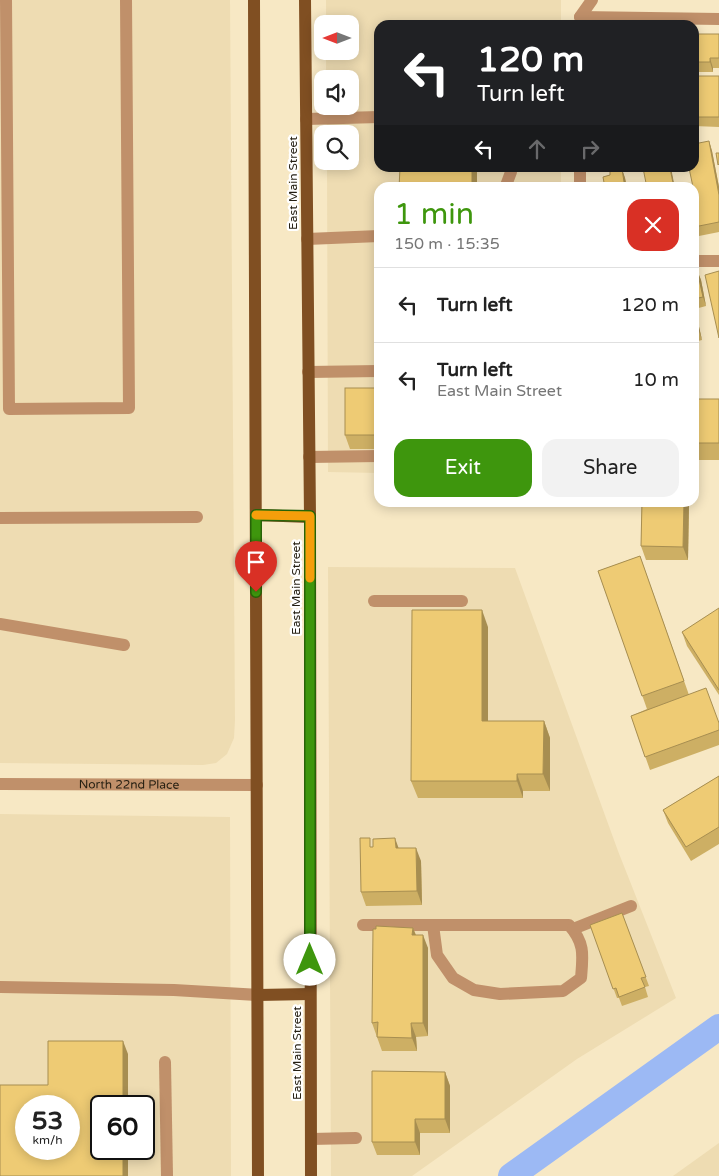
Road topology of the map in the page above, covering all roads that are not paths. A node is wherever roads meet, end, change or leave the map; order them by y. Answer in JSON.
{"nodes":[{"id":1,"x":6,"y":0,"type":"edge"},
{"id":2,"x":126,"y":0,"type":"edge"},
{"id":3,"x":254,"y":0,"type":"edge"},
{"id":4,"x":305,"y":0,"type":"edge"},
{"id":5,"x":592,"y":0,"type":"edge"},
{"id":6,"x":581,"y":20,"type":"edge"},
{"id":7,"x":699,"y":20,"type":"edge"},
{"id":8,"x":719,"y":20,"type":"edge"},
{"id":9,"x":374,"y":117,"type":"edge"},
{"id":10,"x":306,"y":119,"type":"junction"},
{"id":11,"x":374,"y":236,"type":"edge"},
{"id":12,"x":307,"y":239,"type":"junction"},
{"id":13,"x":699,"y":261,"type":"edge"},
{"id":14,"x":719,"y":261,"type":"edge"},
{"id":15,"x":374,"y":371,"type":"edge"},
{"id":16,"x":308,"y":372,"type":"junction"},
{"id":17,"x":374,"y":456,"type":"edge"},
{"id":18,"x":309,"y":457,"type":"junction"},
{"id":19,"x":256,"y":515,"type":"junction"},
{"id":20,"x":197,"y":516,"type":"dead end"},
{"id":21,"x":310,"y":516,"type":"junction"},
{"id":22,"x":0,"y":518,"type":"edge"},
{"id":23,"x":374,"y":601,"type":"dead end"},
{"id":24,"x":462,"y":601,"type":"dead end"},
{"id":25,"x":0,"y":624,"type":"edge"},
{"id":26,"x":124,"y":645,"type":"dead end"},
{"id":27,"x":0,"y":784,"type":"edge"},
{"id":28,"x":257,"y":784,"type":"junction"},
{"id":29,"x":631,"y":906,"type":"dead end"},
{"id":30,"x":362,"y":925,"type":"dead end"},
{"id":31,"x":433,"y":925,"type":"junction"},
{"id":32,"x":573,"y":929,"type":"junction"},
{"id":33,"x":0,"y":987,"type":"edge"},
{"id":34,"x":310,"y":994,"type":"junction"},
{"id":35,"x":258,"y":995,"type":"junction"},
{"id":36,"x":166,"y":1062,"type":"dead end"},
{"id":37,"x":356,"y":1138,"type":"dead end"},
{"id":38,"x":311,"y":1139,"type":"junction"},
{"id":39,"x":168,"y":1176,"type":"edge"},
{"id":40,"x":258,"y":1176,"type":"edge"},
{"id":41,"x":311,"y":1176,"type":"edge"}],
"edges":[{"from":1,"to":2,"type":"street"},
{"from":3,"to":19,"type":"main road"},
{"from":4,"to":10,"type":"main road","name":"East Main Street"},
{"from":5,"to":6,"type":"street"},
{"from":7,"to":8,"type":"street"},
{"from":9,"to":10,"type":"street"},
{"from":10,"to":12,"type":"main road","name":"East Main Street"},
{"from":11,"to":12,"type":"street"},
{"from":12,"to":16,"type":"main road","name":"East Main Street"},
{"from":13,"to":14,"type":"street"},
{"from":15,"to":16,"type":"street"},
{"from":16,"to":18,"type":"main road","name":"East Main Street"},
{"from":17,"to":18,"type":"street"},
{"from":18,"to":21,"type":"main road","name":"East Main Street"},
{"from":19,"to":21,"type":"main road"},
{"from":19,"to":28,"type":"main road"},
{"from":20,"to":22,"type":"street"},
{"from":21,"to":34,"type":"main road","name":"East Main Street"},
{"from":23,"to":24,"type":"street"},
{"from":25,"to":26,"type":"street"},
{"from":27,"to":28,"type":"street","name":"North 22nd Place"},
{"from":28,"to":35,"type":"main road"},
{"from":29,"to":32,"type":"street"},
{"from":30,"to":31,"type":"street"},
{"from":31,"to":32,"type":"street"},
{"from":31,"to":32,"type":"street"},
{"from":33,"to":35,"type":"street"},
{"from":34,"to":35,"type":"main road"},
{"from":34,"to":38,"type":"main road","name":"East Main Street"},
{"from":35,"to":40,"type":"main road"},
{"from":36,"to":39,"type":"street"},
{"from":37,"to":38,"type":"street"},
{"from":38,"to":41,"type":"main road","name":"East Main Street"}]}
